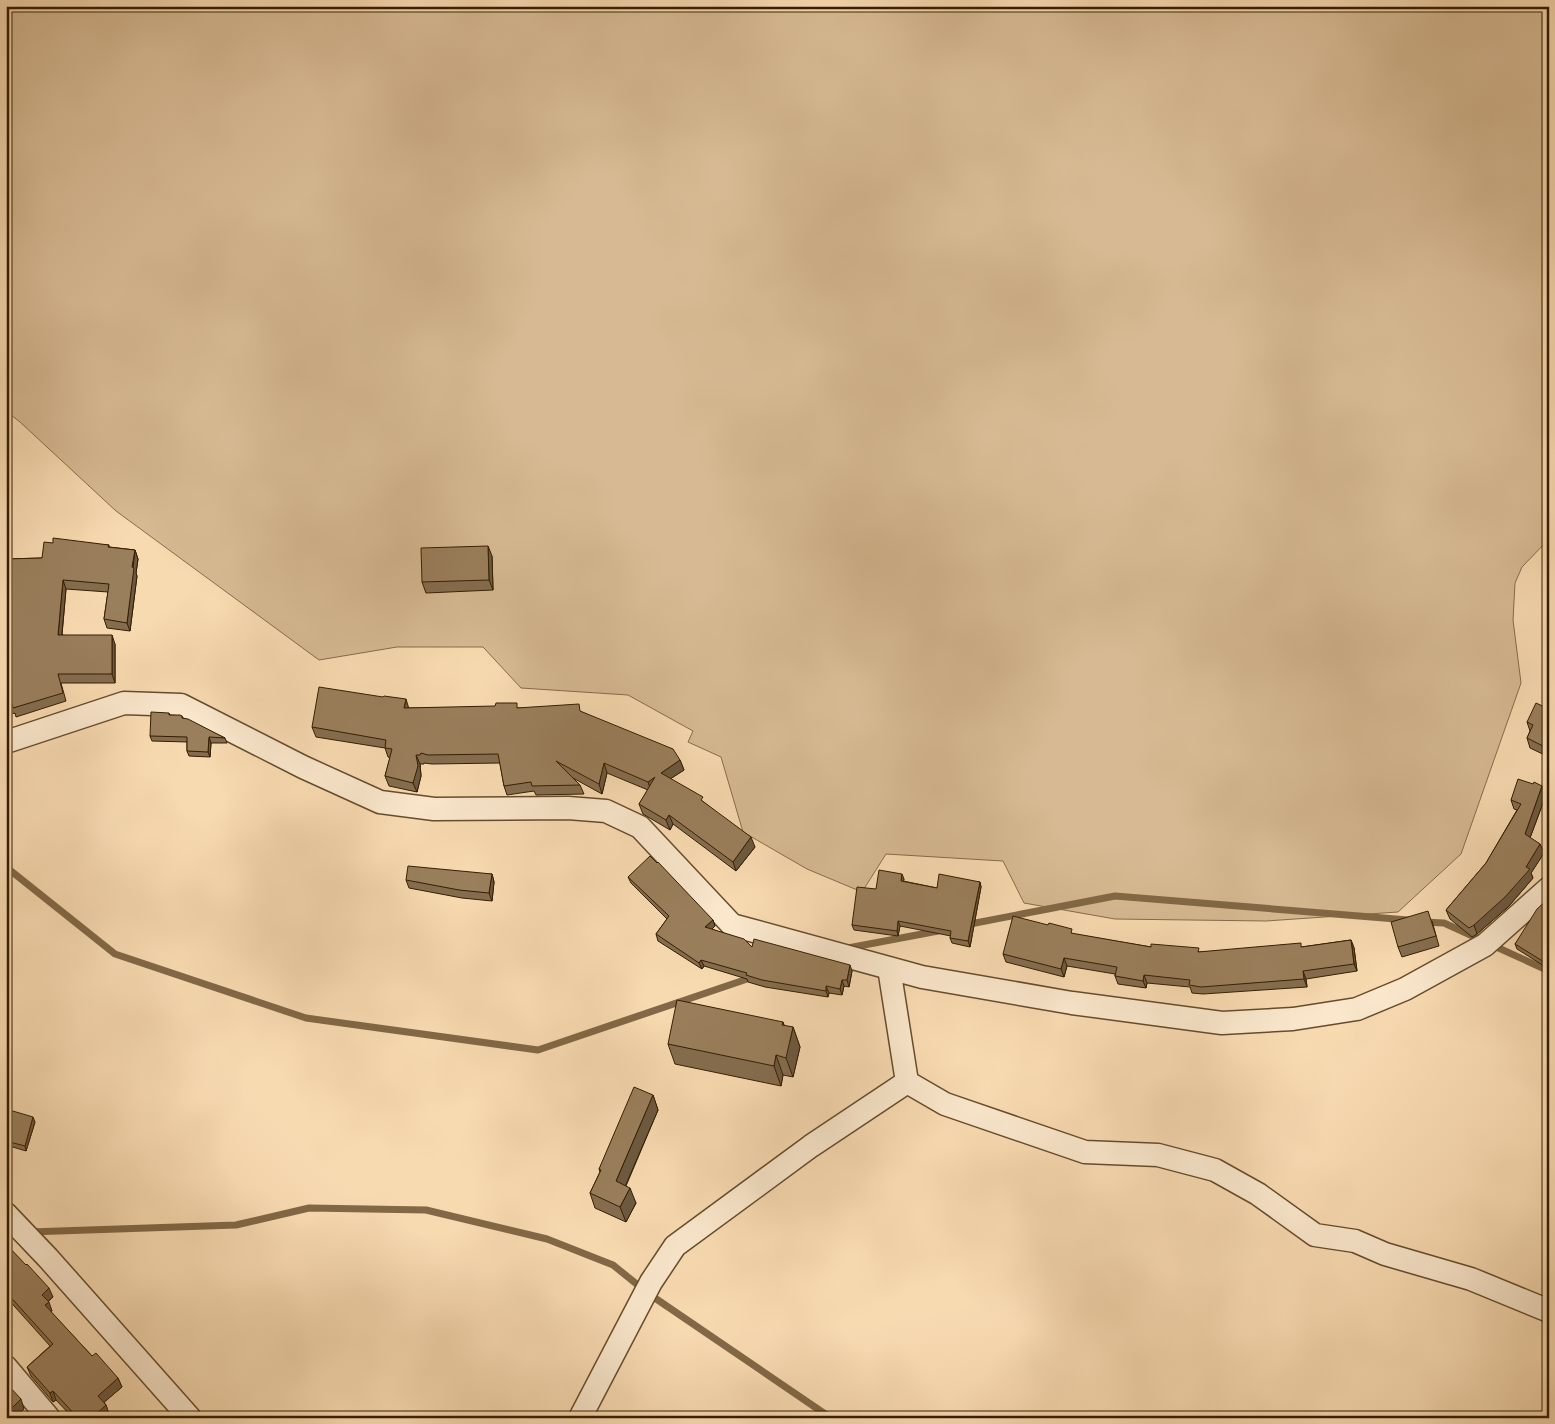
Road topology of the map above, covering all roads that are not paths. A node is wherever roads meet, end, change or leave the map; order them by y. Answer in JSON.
{"nodes":[{"id":1,"x":6,"y":742,"type":"edge"},
{"id":2,"x":1549,"y":888,"type":"edge"},
{"id":3,"x":888,"y":968,"type":"junction"},
{"id":4,"x":907,"y":1082,"type":"junction"},
{"id":5,"x":6,"y":1214,"type":"edge"},
{"id":6,"x":1549,"y":1311,"type":"edge"},
{"id":7,"x":6,"y":1367,"type":"edge"},
{"id":8,"x":49,"y":1418,"type":"edge"},
{"id":9,"x":190,"y":1418,"type":"edge"},
{"id":10,"x":580,"y":1418,"type":"edge"}],
"edges":[{"from":1,"to":3,"type":"street"},
{"from":2,"to":3,"type":"street"},
{"from":3,"to":4,"type":"street"},
{"from":4,"to":6,"type":"street"},
{"from":4,"to":10,"type":"street"},
{"from":5,"to":9,"type":"street"},
{"from":7,"to":8,"type":"street"}]}
